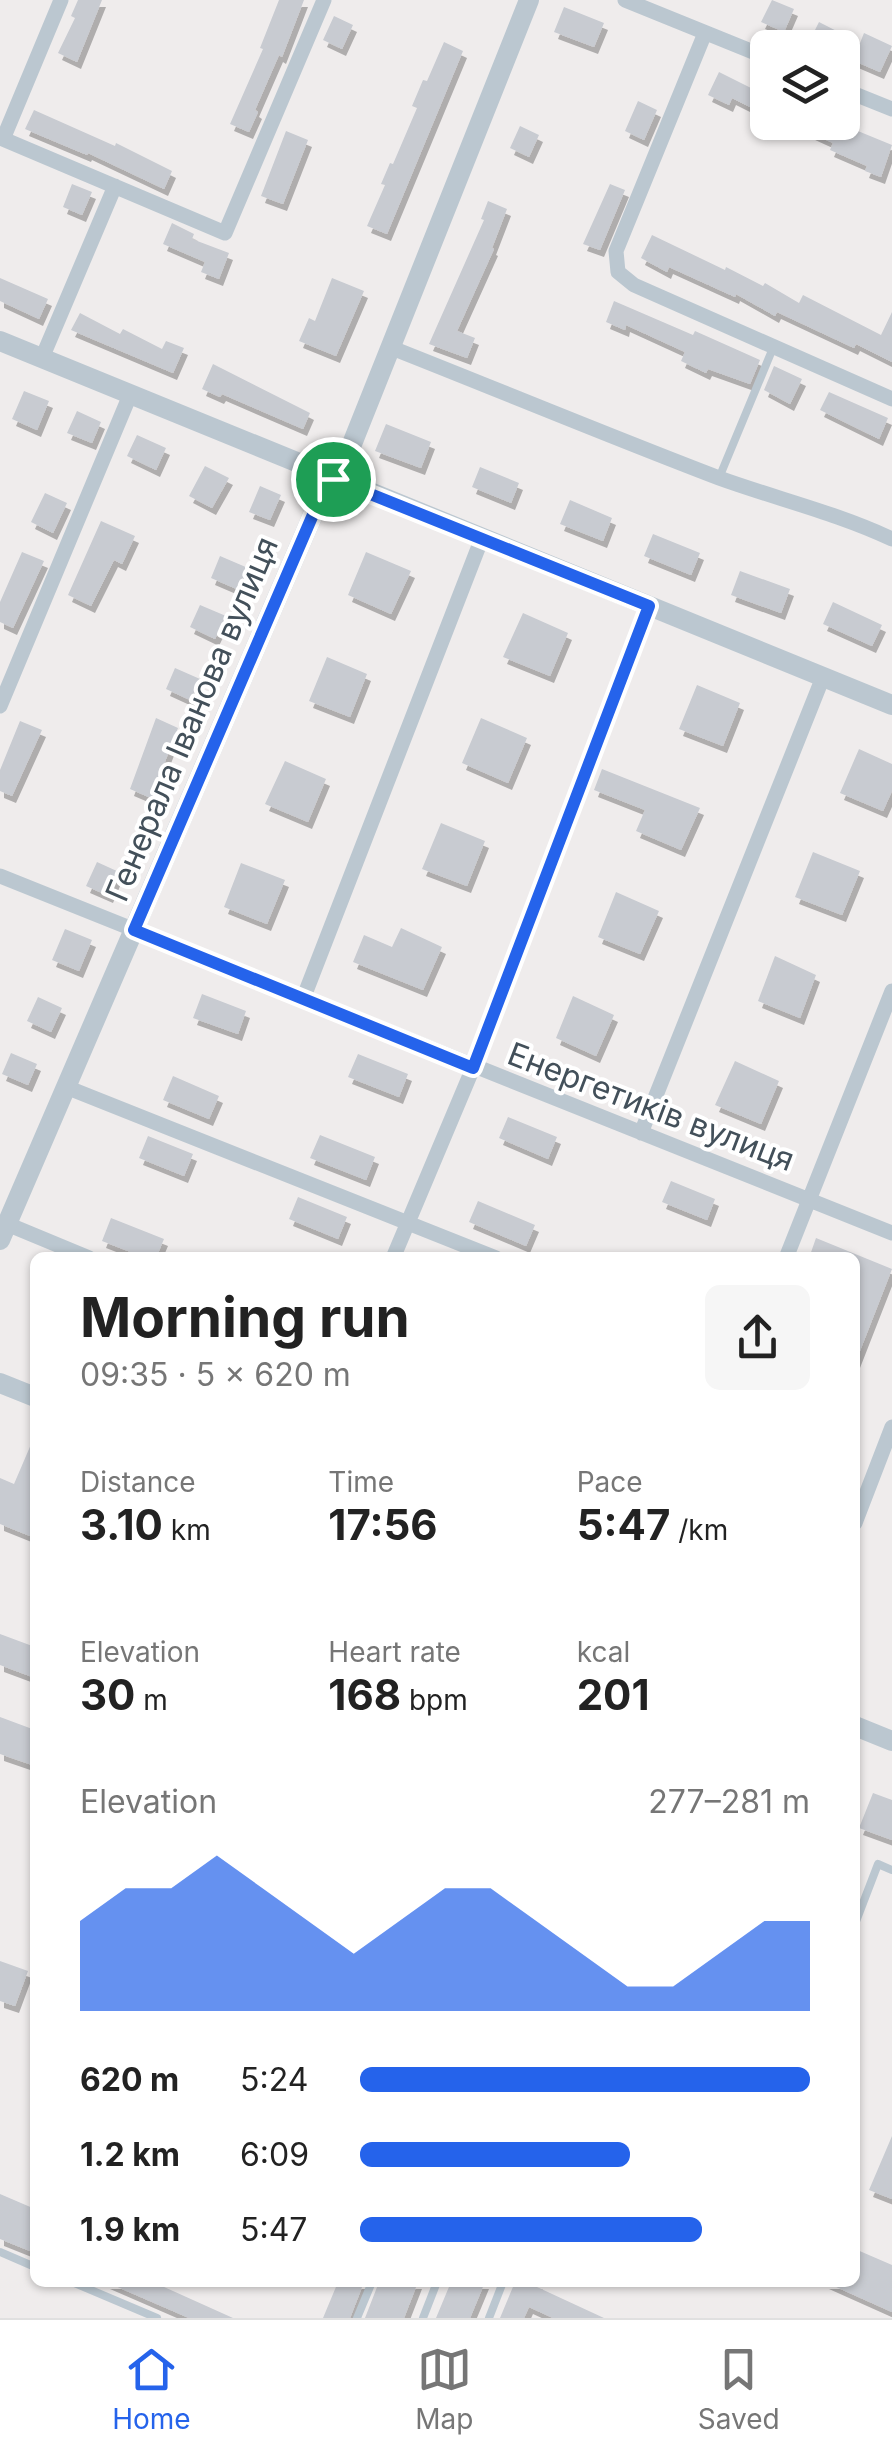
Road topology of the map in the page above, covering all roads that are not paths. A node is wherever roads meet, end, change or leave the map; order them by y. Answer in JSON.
{"nodes":[{"id":1,"x":62,"y":0,"type":"edge"},
{"id":2,"x":324,"y":0,"type":"edge"},
{"id":3,"x":528,"y":0,"type":"edge"},
{"id":4,"x":625,"y":0,"type":"edge"},
{"id":5,"x":706,"y":33,"type":"junction"},
{"id":6,"x":750,"y":51,"type":"edge"},
{"id":7,"x":860,"y":96,"type":"edge"},
{"id":8,"x":892,"y":109,"type":"edge"},
{"id":9,"x":115,"y":186,"type":"junction"},
{"id":10,"x":0,"y":341,"type":"edge"},
{"id":11,"x":773,"y":346,"type":"junction"},
{"id":12,"x":392,"y":348,"type":"junction"},
{"id":13,"x":42,"y":358,"type":"junction"},
{"id":14,"x":130,"y":395,"type":"junction"},
{"id":15,"x":892,"y":399,"type":"edge"},
{"id":16,"x":720,"y":478,"type":"junction"},
{"id":17,"x":333,"y":479,"type":"junction"},
{"id":18,"x":482,"y":538,"type":"junction"},
{"id":19,"x":892,"y":540,"type":"edge"},
{"id":20,"x":649,"y":606,"type":"junction"},
{"id":21,"x":823,"y":677,"type":"junction"},
{"id":22,"x":892,"y":704,"type":"edge"},
{"id":23,"x":0,"y":706,"type":"edge"},
{"id":24,"x":0,"y":876,"type":"edge"},
{"id":25,"x":134,"y":930,"type":"junction"},
{"id":26,"x":892,"y":991,"type":"edge"},
{"id":27,"x":303,"y":999,"type":"junction"},
{"id":28,"x":473,"y":1068,"type":"junction"},
{"id":29,"x":66,"y":1086,"type":"junction"},
{"id":30,"x":641,"y":1133,"type":"junction"},
{"id":31,"x":810,"y":1198,"type":"junction"},
{"id":32,"x":408,"y":1222,"type":"junction"},
{"id":33,"x":3,"y":1232,"type":"edge"},
{"id":34,"x":892,"y":1233,"type":"edge"},
{"id":35,"x":69,"y":1252,"type":"edge"},
{"id":36,"x":396,"y":1252,"type":"edge"},
{"id":37,"x":481,"y":1252,"type":"edge"},
{"id":38,"x":788,"y":1252,"type":"edge"},
{"id":39,"x":0,"y":1384,"type":"edge"},
{"id":40,"x":30,"y":1396,"type":"edge"},
{"id":41,"x":892,"y":1427,"type":"edge"},
{"id":42,"x":860,"y":1510,"type":"edge"},
{"id":43,"x":860,"y":1728,"type":"edge"},
{"id":44,"x":892,"y":1741,"type":"edge"},
{"id":45,"x":892,"y":1870,"type":"edge"},
{"id":46,"x":860,"y":1911,"type":"edge"},
{"id":47,"x":0,"y":2252,"type":"edge"},
{"id":48,"x":30,"y":2265,"type":"edge"},
{"id":49,"x":84,"y":2287,"type":"edge"},
{"id":50,"x":370,"y":2287,"type":"edge"},
{"id":51,"x":435,"y":2287,"type":"edge"},
{"id":52,"x":501,"y":2287,"type":"edge"},
{"id":53,"x":156,"y":2318,"type":"edge"},
{"id":54,"x":357,"y":2318,"type":"edge"},
{"id":55,"x":423,"y":2318,"type":"edge"},
{"id":56,"x":488,"y":2318,"type":"edge"}],
"edges":[{"from":1,"to":9,"type":"street"},
{"from":2,"to":9,"type":"street"},
{"from":3,"to":12,"type":"street","name":"Генерала Іванова вулиця"},
{"from":4,"to":5,"type":"street"},
{"from":5,"to":6,"type":"street"},
{"from":5,"to":11,"type":"street"},
{"from":7,"to":8,"type":"street"},
{"from":9,"to":13,"type":"street"},
{"from":10,"to":13,"type":"street"},
{"from":11,"to":15,"type":"street"},
{"from":11,"to":16,"type":"lane"},
{"from":12,"to":16,"type":"street"},
{"from":12,"to":17,"type":"street","name":"Генерала Іванова вулиця"},
{"from":13,"to":14,"type":"street"},
{"from":14,"to":17,"type":"street"},
{"from":14,"to":23,"type":"street"},
{"from":16,"to":19,"type":"street"},
{"from":17,"to":18,"type":"street"},
{"from":17,"to":25,"type":"street","name":"Генерала Іванова вулиця"},
{"from":18,"to":20,"type":"street"},
{"from":18,"to":27,"type":"street"},
{"from":20,"to":21,"type":"street"},
{"from":20,"to":28,"type":"street"},
{"from":21,"to":22,"type":"street"},
{"from":21,"to":30,"type":"street"},
{"from":24,"to":25,"type":"street","name":"Енергетиків вулиця"},
{"from":25,"to":27,"type":"street","name":"Енергетиків вулиця"},
{"from":25,"to":29,"type":"street","name":"Генерала Іванова вулиця"},
{"from":26,"to":31,"type":"street"},
{"from":27,"to":28,"type":"street","name":"Енергетиків вулиця"},
{"from":28,"to":30,"type":"street","name":"Енергетиків вулиця"},
{"from":28,"to":32,"type":"street"},
{"from":29,"to":32,"type":"street"},
{"from":29,"to":33,"type":"street","name":"Генерала Іванова вулиця"},
{"from":30,"to":31,"type":"street","name":"Енергетиків вулиця"},
{"from":31,"to":34,"type":"street","name":"Енергетиків вулиця"},
{"from":31,"to":38,"type":"street"},
{"from":32,"to":36,"type":"street"},
{"from":32,"to":37,"type":"street"},
{"from":33,"to":35,"type":"street"},
{"from":39,"to":40,"type":"street"},
{"from":41,"to":42,"type":"street"},
{"from":43,"to":44,"type":"street"},
{"from":45,"to":46,"type":"lane"},
{"from":47,"to":48,"type":"lane"},
{"from":49,"to":53,"type":"lane"},
{"from":50,"to":54,"type":"lane"},
{"from":51,"to":55,"type":"lane"},
{"from":52,"to":56,"type":"lane"}]}
